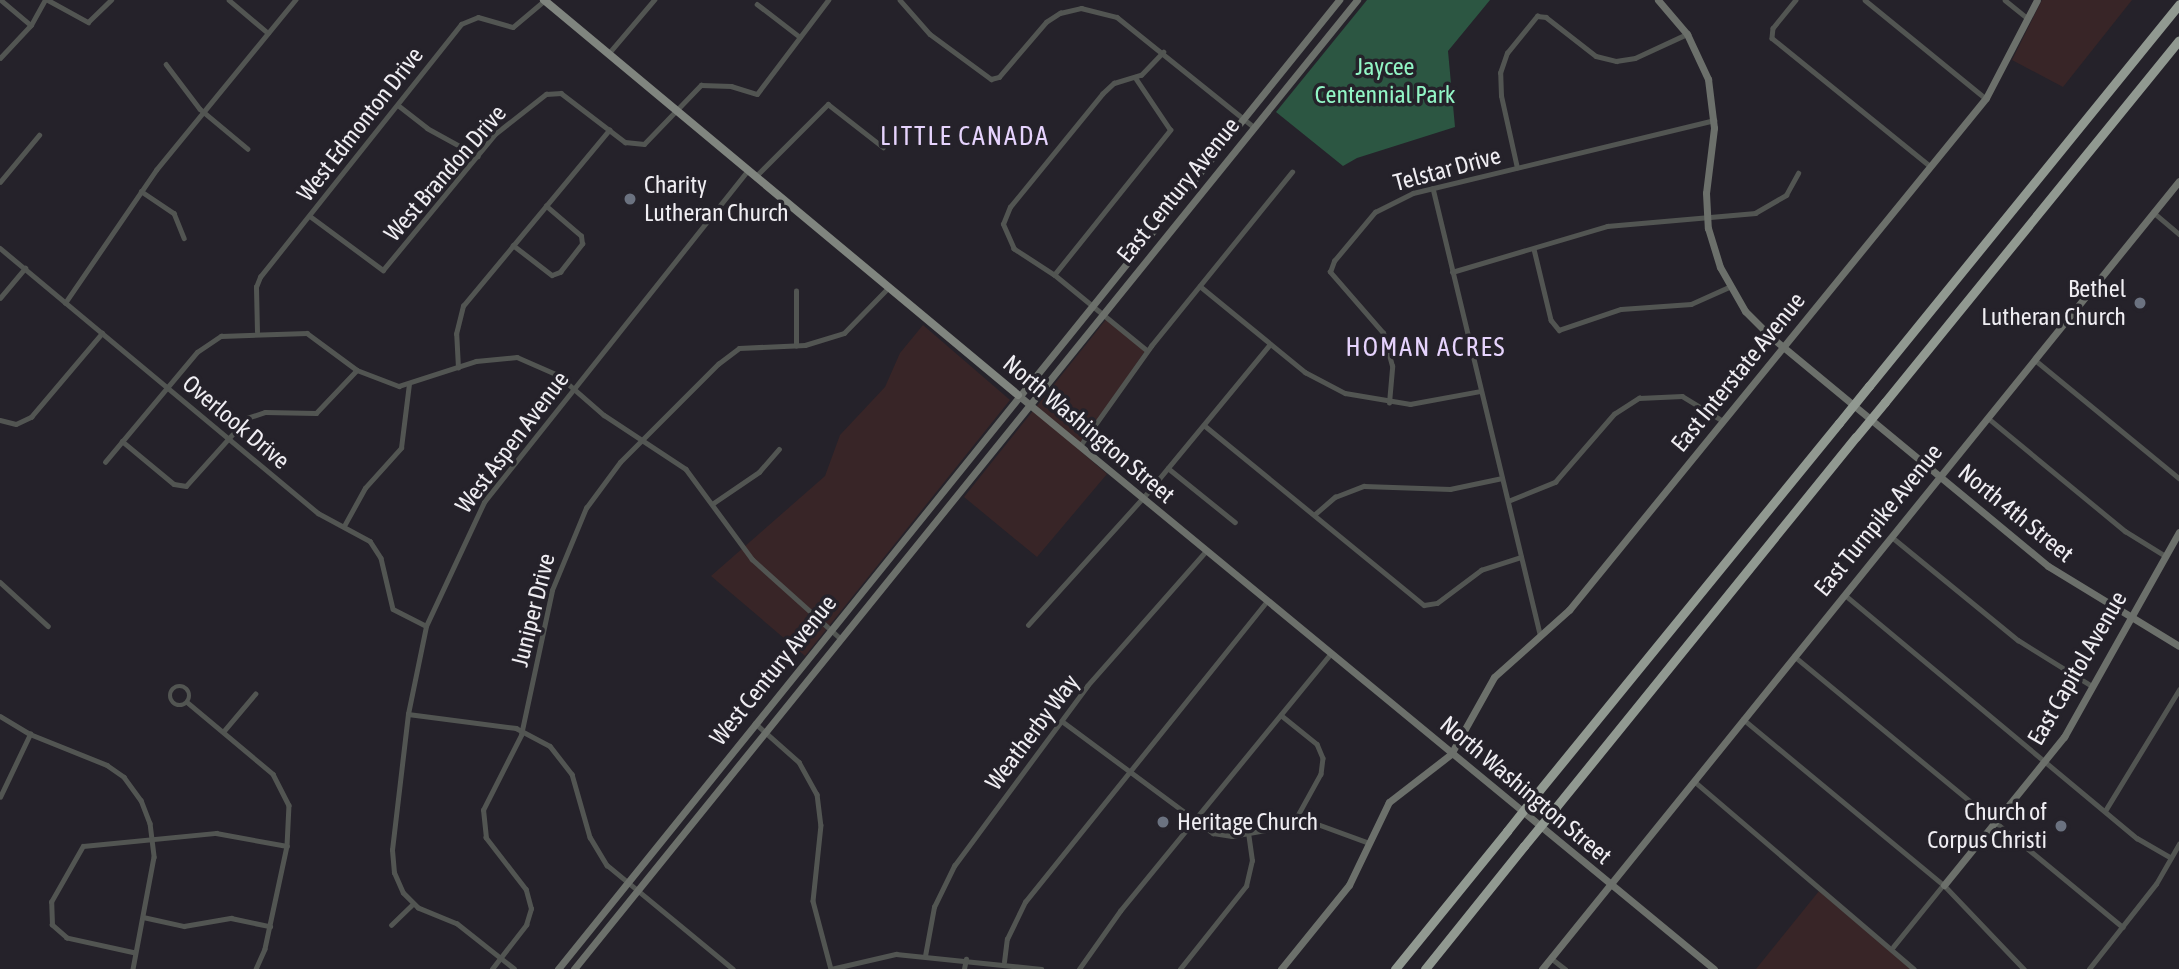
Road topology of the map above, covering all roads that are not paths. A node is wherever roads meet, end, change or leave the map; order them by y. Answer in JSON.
{"nodes":[{"id":1,"x":1,"y":0,"type":"edge"},
{"id":2,"x":47,"y":0,"type":"edge"},
{"id":3,"x":111,"y":0,"type":"edge"},
{"id":4,"x":229,"y":0,"type":"edge"},
{"id":5,"x":295,"y":0,"type":"edge"},
{"id":6,"x":544,"y":0,"type":"edge"},
{"id":7,"x":654,"y":0,"type":"edge"},
{"id":8,"x":828,"y":0,"type":"edge"},
{"id":9,"x":900,"y":0,"type":"edge"},
{"id":10,"x":1339,"y":0,"type":"edge"},
{"id":11,"x":1357,"y":0,"type":"edge"},
{"id":12,"x":1658,"y":0,"type":"edge"},
{"id":13,"x":1796,"y":0,"type":"edge"},
{"id":14,"x":1865,"y":0,"type":"edge"},
{"id":15,"x":2005,"y":0,"type":"edge"},
{"id":16,"x":2038,"y":0,"type":"edge"},
{"id":17,"x":757,"y":4,"type":"dead end"},
{"id":18,"x":2179,"y":4,"type":"edge"},
{"id":19,"x":2028,"y":19,"type":"junction"},
{"id":20,"x":31,"y":25,"type":"junction"},
{"id":21,"x":268,"y":33,"type":"junction"},
{"id":22,"x":1688,"y":34,"type":"junction"},
{"id":23,"x":800,"y":37,"type":"junction"},
{"id":24,"x":2179,"y":42,"type":"edge"},
{"id":25,"x":1163,"y":52,"type":"junction"},
{"id":26,"x":608,"y":54,"type":"junction"},
{"id":27,"x":0,"y":58,"type":"edge"},
{"id":28,"x":166,"y":64,"type":"dead end"},
{"id":29,"x":1135,"y":78,"type":"junction"},
{"id":30,"x":1986,"y":99,"type":"junction"},
{"id":31,"x":398,"y":105,"type":"junction"},
{"id":32,"x":677,"y":111,"type":"junction"},
{"id":33,"x":203,"y":112,"type":"junction"},
{"id":34,"x":1243,"y":118,"type":"junction"},
{"id":35,"x":1714,"y":120,"type":"junction"},
{"id":36,"x":1254,"y":127,"type":"junction"},
{"id":37,"x":609,"y":130,"type":"junction"},
{"id":38,"x":39,"y":135,"type":"dead end"},
{"id":39,"x":883,"y":147,"type":"dead end"},
{"id":40,"x":248,"y":149,"type":"dead end"},
{"id":41,"x":478,"y":156,"type":"junction"},
{"id":42,"x":1931,"y":167,"type":"junction"},
{"id":43,"x":1517,"y":168,"type":"junction"},
{"id":44,"x":1292,"y":172,"type":"dead end"},
{"id":45,"x":1798,"y":173,"type":"dead end"},
{"id":46,"x":751,"y":174,"type":"junction"},
{"id":47,"x":2179,"y":181,"type":"edge"},
{"id":48,"x":0,"y":182,"type":"edge"},
{"id":49,"x":1433,"y":188,"type":"junction"},
{"id":50,"x":141,"y":191,"type":"junction"},
{"id":51,"x":545,"y":206,"type":"junction"},
{"id":52,"x":2153,"y":212,"type":"junction"},
{"id":53,"x":310,"y":216,"type":"junction"},
{"id":54,"x":1707,"y":219,"type":"junction"},
{"id":55,"x":2179,"y":234,"type":"edge"},
{"id":56,"x":184,"y":238,"type":"dead end"},
{"id":57,"x":513,"y":246,"type":"junction"},
{"id":58,"x":0,"y":248,"type":"edge"},
{"id":59,"x":1534,"y":249,"type":"junction"},
{"id":60,"x":24,"y":268,"type":"junction"},
{"id":61,"x":1452,"y":272,"type":"junction"},
{"id":62,"x":1054,"y":275,"type":"junction"},
{"id":63,"x":1200,"y":286,"type":"junction"},
{"id":64,"x":1729,"y":287,"type":"junction"},
{"id":65,"x":888,"y":288,"type":"junction"},
{"id":66,"x":796,"y":291,"type":"dead end"},
{"id":67,"x":0,"y":298,"type":"edge"},
{"id":68,"x":65,"y":303,"type":"junction"},
{"id":69,"x":1091,"y":306,"type":"junction"},
{"id":70,"x":1101,"y":314,"type":"junction"},
{"id":71,"x":257,"y":332,"type":"junction"},
{"id":72,"x":102,"y":333,"type":"junction"},
{"id":73,"x":1270,"y":344,"type":"junction"},
{"id":74,"x":796,"y":346,"type":"junction"},
{"id":75,"x":1783,"y":347,"type":"junction"},
{"id":76,"x":1147,"y":351,"type":"junction"},
{"id":77,"x":2034,"y":359,"type":"junction"},
{"id":78,"x":458,"y":368,"type":"junction"},
{"id":79,"x":357,"y":370,"type":"junction"},
{"id":80,"x":410,"y":384,"type":"junction"},
{"id":81,"x":167,"y":387,"type":"junction"},
{"id":82,"x":573,"y":388,"type":"junction"},
{"id":83,"x":1481,"y":391,"type":"junction"},
{"id":84,"x":1018,"y":396,"type":"junction"},
{"id":85,"x":1389,"y":403,"type":"junction"},
{"id":86,"x":1028,"y":404,"type":"junction"},
{"id":87,"x":1987,"y":417,"type":"junction"},
{"id":88,"x":0,"y":420,"type":"edge"},
{"id":89,"x":1723,"y":421,"type":"junction"},
{"id":90,"x":1204,"y":425,"type":"junction"},
{"id":91,"x":227,"y":438,"type":"junction"},
{"id":92,"x":642,"y":439,"type":"junction"},
{"id":93,"x":122,"y":441,"type":"junction"},
{"id":94,"x":1080,"y":446,"type":"junction"},
{"id":95,"x":779,"y":449,"type":"dead end"},
{"id":96,"x":105,"y":462,"type":"dead end"},
{"id":97,"x":1168,"y":468,"type":"junction"},
{"id":98,"x":1939,"y":476,"type":"junction"},
{"id":99,"x":1502,"y":478,"type":"junction"},
{"id":100,"x":2179,"y":478,"type":"edge"},
{"id":101,"x":1142,"y":498,"type":"junction"},
{"id":102,"x":1508,"y":501,"type":"junction"},
{"id":103,"x":712,"y":504,"type":"junction"},
{"id":104,"x":1314,"y":515,"type":"junction"},
{"id":105,"x":1235,"y":522,"type":"dead end"},
{"id":106,"x":344,"y":526,"type":"junction"},
{"id":107,"x":2179,"y":532,"type":"edge"},
{"id":108,"x":1890,"y":535,"type":"junction"},
{"id":109,"x":1206,"y":551,"type":"junction"},
{"id":110,"x":2164,"y":555,"type":"junction"},
{"id":111,"x":1521,"y":557,"type":"junction"},
{"id":112,"x":0,"y":582,"type":"edge"},
{"id":113,"x":1843,"y":594,"type":"junction"},
{"id":114,"x":1267,"y":601,"type":"junction"},
{"id":115,"x":2130,"y":618,"type":"junction"},
{"id":116,"x":1028,"y":625,"type":"dead end"},
{"id":117,"x":48,"y":626,"type":"dead end"},
{"id":118,"x":426,"y":626,"type":"junction"},
{"id":119,"x":832,"y":627,"type":"junction"},
{"id":120,"x":1540,"y":636,"type":"junction"},
{"id":121,"x":841,"y":638,"type":"junction"},
{"id":122,"x":2179,"y":646,"type":"edge"},
{"id":123,"x":1331,"y":654,"type":"junction"},
{"id":124,"x":1793,"y":655,"type":"junction"},
{"id":125,"x":2093,"y":686,"type":"junction"},
{"id":126,"x":2179,"y":690,"type":"edge"},
{"id":127,"x":255,"y":694,"type":"dead end"},
{"id":128,"x":187,"y":702,"type":"junction"},
{"id":129,"x":408,"y":714,"type":"junction"},
{"id":130,"x":1281,"y":715,"type":"junction"},
{"id":131,"x":0,"y":716,"type":"edge"},
{"id":132,"x":1742,"y":718,"type":"junction"},
{"id":133,"x":1062,"y":721,"type":"junction"},
{"id":134,"x":755,"y":723,"type":"junction"},
{"id":135,"x":523,"y":729,"type":"junction"},
{"id":136,"x":223,"y":732,"type":"junction"},
{"id":137,"x":765,"y":733,"type":"junction"},
{"id":138,"x":30,"y":734,"type":"junction"},
{"id":139,"x":1451,"y":754,"type":"junction"},
{"id":140,"x":2046,"y":762,"type":"junction"},
{"id":141,"x":1132,"y":769,"type":"junction"},
{"id":142,"x":1691,"y":779,"type":"junction"},
{"id":143,"x":0,"y":797,"type":"edge"},
{"id":144,"x":2105,"y":811,"type":"junction"},
{"id":145,"x":1195,"y":820,"type":"junction"},
{"id":146,"x":1995,"y":822,"type":"junction"},
{"id":147,"x":1294,"y":823,"type":"junction"},
{"id":148,"x":1248,"y":833,"type":"junction"},
{"id":149,"x":153,"y":840,"type":"junction"},
{"id":150,"x":1369,"y":843,"type":"junction"},
{"id":151,"x":2179,"y":844,"type":"edge"},
{"id":152,"x":287,"y":846,"type":"junction"},
{"id":153,"x":2171,"y":858,"type":"junction"},
{"id":154,"x":626,"y":884,"type":"junction"},
{"id":155,"x":1611,"y":885,"type":"junction"},
{"id":156,"x":1944,"y":885,"type":"junction"},
{"id":157,"x":637,"y":892,"type":"junction"},
{"id":158,"x":413,"y":904,"type":"junction"},
{"id":159,"x":143,"y":917,"type":"junction"},
{"id":160,"x":391,"y":925,"type":"dead end"},
{"id":161,"x":270,"y":926,"type":"junction"},
{"id":162,"x":2123,"y":927,"type":"junction"},
{"id":163,"x":1893,"y":947,"type":"junction"},
{"id":164,"x":135,"y":953,"type":"junction"},
{"id":165,"x":925,"y":956,"type":"junction"},
{"id":166,"x":1551,"y":958,"type":"junction"},
{"id":167,"x":501,"y":959,"type":"junction"},
{"id":168,"x":966,"y":959,"type":"junction"},
{"id":169,"x":1004,"y":962,"type":"junction"},
{"id":170,"x":133,"y":969,"type":"edge"},
{"id":171,"x":256,"y":969,"type":"edge"},
{"id":172,"x":492,"y":969,"type":"edge"},
{"id":173,"x":514,"y":969,"type":"edge"},
{"id":174,"x":558,"y":969,"type":"edge"},
{"id":175,"x":575,"y":969,"type":"edge"},
{"id":176,"x":733,"y":969,"type":"edge"},
{"id":177,"x":831,"y":969,"type":"edge"},
{"id":178,"x":964,"y":969,"type":"edge"},
{"id":179,"x":1041,"y":969,"type":"edge"},
{"id":180,"x":1079,"y":969,"type":"edge"},
{"id":181,"x":1180,"y":969,"type":"edge"},
{"id":182,"x":1281,"y":969,"type":"edge"},
{"id":183,"x":1395,"y":969,"type":"edge"},
{"id":184,"x":1425,"y":969,"type":"edge"},
{"id":185,"x":1542,"y":969,"type":"edge"},
{"id":186,"x":1565,"y":969,"type":"edge"},
{"id":187,"x":1714,"y":969,"type":"edge"},
{"id":188,"x":1914,"y":969,"type":"edge"},
{"id":189,"x":2024,"y":969,"type":"edge"},
{"id":190,"x":2090,"y":969,"type":"edge"}],
"edges":[{"from":1,"to":20,"type":"street"},
{"from":2,"to":3,"type":"street"},
{"from":2,"to":20,"type":"street"},
{"from":4,"to":21,"type":"street"},
{"from":5,"to":21,"type":"street"},
{"from":6,"to":26,"type":"main road","name":"North Washington Street"},
{"from":6,"to":31,"type":"street","name":"West Edmonton Drive"},
{"from":7,"to":26,"type":"street"},
{"from":8,"to":23,"type":"street"},
{"from":9,"to":25,"type":"street"},
{"from":10,"to":34,"type":"street","name":"East Century Avenue"},
{"from":11,"to":36,"type":"street","name":"East Century Avenue"},
{"from":12,"to":22,"type":"street","name":"North 4th Street"},
{"from":13,"to":42,"type":"street"},
{"from":14,"to":30,"type":"street"},
{"from":15,"to":19,"type":"street"},
{"from":16,"to":19,"type":"street","name":"East Interstate Avenue"},
{"from":17,"to":23,"type":"street"},
{"from":18,"to":183,"type":"highway","bridge":true},
{"from":19,"to":30,"type":"street","name":"East Interstate Avenue"},
{"from":20,"to":27,"type":"street"},
{"from":21,"to":33,"type":"street"},
{"from":22,"to":35,"type":"street","name":"North 4th Street"},
{"from":22,"to":43,"type":"street"},
{"from":23,"to":32,"type":"street"},
{"from":24,"to":184,"type":"highway","bridge":true},
{"from":25,"to":29,"type":"street"},
{"from":25,"to":34,"type":"street"},
{"from":26,"to":32,"type":"main road","name":"North Washington Street"},
{"from":28,"to":33,"type":"street"},
{"from":29,"to":62,"type":"street"},
{"from":29,"to":62,"type":"street"},
{"from":30,"to":42,"type":"street","name":"East Interstate Avenue"},
{"from":31,"to":41,"type":"street"},
{"from":31,"to":53,"type":"street","name":"West Edmonton Drive"},
{"from":32,"to":37,"type":"street","name":"West Brandon Drive"},
{"from":32,"to":46,"type":"main road","name":"North Washington Street"},
{"from":33,"to":40,"type":"street"},
{"from":33,"to":50,"type":"street"},
{"from":34,"to":36,"type":"street"},
{"from":34,"to":69,"type":"street","name":"East Century Avenue"},
{"from":35,"to":43,"type":"street","name":"Telstar Drive"},
{"from":35,"to":54,"type":"street","name":"North 4th Street"},
{"from":36,"to":70,"type":"street","name":"East Century Avenue"},
{"from":37,"to":41,"type":"street","name":"West Brandon Drive"},
{"from":37,"to":51,"type":"street"},
{"from":38,"to":48,"type":"street"},
{"from":39,"to":46,"type":"street","name":"West Aspen Avenue"},
{"from":41,"to":53,"type":"street","name":"West Brandon Drive"},
{"from":42,"to":75,"type":"street","name":"East Interstate Avenue"},
{"from":43,"to":49,"type":"street","name":"Telstar Drive"},
{"from":44,"to":63,"type":"street"},
{"from":45,"to":54,"type":"street"},
{"from":46,"to":65,"type":"main road","name":"North Washington Street"},
{"from":46,"to":82,"type":"street","name":"West Aspen Avenue"},
{"from":47,"to":52,"type":"street","name":"East Turnpike Avenue"},
{"from":49,"to":61,"type":"street"},
{"from":49,"to":85,"type":"street","name":"Telstar Drive"},
{"from":50,"to":56,"type":"street"},
{"from":50,"to":68,"type":"street"},
{"from":51,"to":57,"type":"street"},
{"from":51,"to":57,"type":"street"},
{"from":52,"to":55,"type":"street"},
{"from":52,"to":77,"type":"street","name":"East Turnpike Avenue"},
{"from":53,"to":71,"type":"street","name":"West Edmonton Drive"},
{"from":54,"to":59,"type":"street"},
{"from":54,"to":64,"type":"street","name":"North 4th Street"},
{"from":57,"to":78,"type":"street"},
{"from":58,"to":60,"type":"street","name":"Overlook Drive"},
{"from":59,"to":61,"type":"street"},
{"from":59,"to":64,"type":"street"},
{"from":60,"to":67,"type":"street"},
{"from":60,"to":68,"type":"street","name":"Overlook Drive"},
{"from":61,"to":83,"type":"street"},
{"from":62,"to":69,"type":"street"},
{"from":63,"to":73,"type":"street"},
{"from":63,"to":76,"type":"street"},
{"from":64,"to":75,"type":"street","name":"North 4th Street"},
{"from":65,"to":74,"type":"street","name":"Juniper Drive"},
{"from":65,"to":84,"type":"main road","name":"North Washington Street"},
{"from":66,"to":74,"type":"street"},
{"from":68,"to":72,"type":"street","name":"Overlook Drive"},
{"from":69,"to":70,"type":"street"},
{"from":69,"to":84,"type":"street","name":"East Century Avenue"},
{"from":70,"to":76,"type":"street"},
{"from":70,"to":86,"type":"street","name":"East Century Avenue"},
{"from":71,"to":79,"type":"street"},
{"from":71,"to":81,"type":"street"},
{"from":72,"to":81,"type":"street","name":"Overlook Drive"},
{"from":72,"to":88,"type":"street"},
{"from":73,"to":85,"type":"street"},
{"from":73,"to":90,"type":"street"},
{"from":74,"to":92,"type":"street","name":"Juniper Drive"},
{"from":75,"to":89,"type":"street","name":"East Interstate Avenue"},
{"from":75,"to":98,"type":"street","name":"North 4th Street"},
{"from":76,"to":94,"type":"street"},
{"from":77,"to":87,"type":"street","name":"East Turnpike Avenue"},
{"from":77,"to":100,"type":"street"},
{"from":78,"to":80,"type":"street"},
{"from":78,"to":82,"type":"street"},
{"from":79,"to":80,"type":"street"},
{"from":79,"to":91,"type":"street"},
{"from":80,"to":106,"type":"street"},
{"from":81,"to":91,"type":"street","name":"Overlook Drive"},
{"from":81,"to":93,"type":"street"},
{"from":82,"to":92,"type":"street"},
{"from":82,"to":118,"type":"street","name":"West Aspen Avenue"},
{"from":83,"to":85,"type":"street"},
{"from":83,"to":99,"type":"street"},
{"from":84,"to":86,"type":"street","name":"North Washington Street"},
{"from":84,"to":119,"type":"street","name":"West Century Avenue"},
{"from":86,"to":94,"type":"street","name":"North Washington Street"},
{"from":86,"to":121,"type":"street","name":"West Century Avenue"},
{"from":87,"to":98,"type":"street","name":"East Turnpike Avenue"},
{"from":87,"to":110,"type":"street"},
{"from":89,"to":102,"type":"street"},
{"from":89,"to":120,"type":"street","name":"East Interstate Avenue"},
{"from":90,"to":97,"type":"street"},
{"from":90,"to":104,"type":"street"},
{"from":91,"to":93,"type":"street"},
{"from":91,"to":106,"type":"street","name":"Overlook Drive"},
{"from":92,"to":103,"type":"street"},
{"from":92,"to":135,"type":"street","name":"Juniper Drive"},
{"from":93,"to":96,"type":"street"},
{"from":94,"to":101,"type":"street","name":"North Washington Street"},
{"from":95,"to":103,"type":"street"},
{"from":97,"to":101,"type":"street"},
{"from":97,"to":105,"type":"street"},
{"from":98,"to":108,"type":"street","name":"East Turnpike Avenue"},
{"from":98,"to":115,"type":"street","name":"North 4th Street"},
{"from":99,"to":102,"type":"street"},
{"from":99,"to":104,"type":"street"},
{"from":101,"to":109,"type":"street","name":"North Washington Street"},
{"from":101,"to":116,"type":"street"},
{"from":102,"to":111,"type":"street"},
{"from":103,"to":119,"type":"street"},
{"from":104,"to":111,"type":"street"},
{"from":106,"to":118,"type":"street","name":"Overlook Drive"},
{"from":107,"to":110,"type":"street","name":"East Capitol Avenue"},
{"from":108,"to":113,"type":"street","name":"East Turnpike Avenue"},
{"from":108,"to":125,"type":"street"},
{"from":109,"to":114,"type":"street","name":"North Washington Street"},
{"from":109,"to":133,"type":"street","name":"Weatherby Way"},
{"from":110,"to":115,"type":"street","name":"East Capitol Avenue"},
{"from":111,"to":120,"type":"street"},
{"from":112,"to":117,"type":"street"},
{"from":113,"to":124,"type":"street","name":"East Turnpike Avenue"},
{"from":113,"to":140,"type":"street"},
{"from":114,"to":123,"type":"street","name":"North Washington Street"},
{"from":114,"to":141,"type":"street"},
{"from":115,"to":122,"type":"street","name":"North 4th Street"},
{"from":115,"to":125,"type":"street","name":"East Capitol Avenue"},
{"from":118,"to":129,"type":"street","name":"West Aspen Avenue"},
{"from":119,"to":121,"type":"street"},
{"from":119,"to":134,"type":"street","name":"West Century Avenue"},
{"from":120,"to":139,"type":"street","name":"East Interstate Avenue"},
{"from":121,"to":137,"type":"street","name":"West Century Avenue"},
{"from":123,"to":130,"type":"street"},
{"from":123,"to":139,"type":"street","name":"North Washington Street"},
{"from":124,"to":132,"type":"street","name":"East Turnpike Avenue"},
{"from":124,"to":146,"type":"street"},
{"from":125,"to":140,"type":"street","name":"East Capitol Avenue"},
{"from":126,"to":144,"type":"street"},
{"from":127,"to":136,"type":"street"},
{"from":128,"to":128,"type":"street"},
{"from":128,"to":136,"type":"street"},
{"from":129,"to":135,"type":"street"},
{"from":129,"to":158,"type":"street","name":"West Aspen Avenue"},
{"from":130,"to":145,"type":"street"},
{"from":130,"to":147,"type":"street"},
{"from":131,"to":138,"type":"street"},
{"from":132,"to":142,"type":"street","name":"East Turnpike Avenue"},
{"from":132,"to":156,"type":"street"},
{"from":133,"to":141,"type":"street"},
{"from":133,"to":165,"type":"street","name":"Weatherby Way"},
{"from":134,"to":137,"type":"street"},
{"from":134,"to":154,"type":"street","name":"West Century Avenue"},
{"from":135,"to":154,"type":"street"},
{"from":135,"to":167,"type":"street","name":"Juniper Drive"},
{"from":136,"to":152,"type":"street"},
{"from":137,"to":157,"type":"street","name":"West Century Avenue"},
{"from":137,"to":177,"type":"street"},
{"from":138,"to":143,"type":"street"},
{"from":138,"to":149,"type":"street"},
{"from":139,"to":150,"type":"street"},
{"from":139,"to":155,"type":"street","name":"North Washington Street"},
{"from":140,"to":144,"type":"street"},
{"from":140,"to":146,"type":"street","name":"East Capitol Avenue"},
{"from":141,"to":145,"type":"street"},
{"from":141,"to":169,"type":"street"},
{"from":142,"to":155,"type":"street","name":"East Turnpike Avenue"},
{"from":142,"to":163,"type":"street"},
{"from":144,"to":153,"type":"street"},
{"from":145,"to":148,"type":"street"},
{"from":145,"to":180,"type":"street"},
{"from":146,"to":156,"type":"street","name":"East Capitol Avenue"},
{"from":146,"to":162,"type":"street"},
{"from":147,"to":148,"type":"street"},
{"from":147,"to":150,"type":"street"},
{"from":148,"to":181,"type":"street"},
{"from":149,"to":152,"type":"street"},
{"from":149,"to":159,"type":"street"},
{"from":149,"to":164,"type":"street"},
{"from":150,"to":182,"type":"street"},
{"from":151,"to":153,"type":"street"},
{"from":152,"to":161,"type":"street"},
{"from":153,"to":162,"type":"street"},
{"from":154,"to":157,"type":"street"},
{"from":154,"to":174,"type":"street","name":"West Century Avenue"},
{"from":155,"to":166,"type":"street","name":"East Turnpike Avenue"},
{"from":155,"to":187,"type":"street","name":"North Washington Street"},
{"from":156,"to":163,"type":"street","name":"East Capitol Avenue"},
{"from":156,"to":189,"type":"street"},
{"from":157,"to":175,"type":"street","name":"West Century Avenue"},
{"from":157,"to":176,"type":"street"},
{"from":158,"to":160,"type":"street"},
{"from":158,"to":167,"type":"street"},
{"from":159,"to":161,"type":"street"},
{"from":159,"to":164,"type":"street"},
{"from":161,"to":171,"type":"street"},
{"from":162,"to":190,"type":"street"},
{"from":163,"to":188,"type":"street"},
{"from":164,"to":170,"type":"street"},
{"from":165,"to":168,"type":"street"},
{"from":165,"to":177,"type":"street"},
{"from":166,"to":185,"type":"street","name":"East Turnpike Avenue"},
{"from":166,"to":186,"type":"street"},
{"from":167,"to":172,"type":"street","name":"Juniper Drive"},
{"from":167,"to":173,"type":"street"},
{"from":168,"to":169,"type":"street"},
{"from":168,"to":178,"type":"street"},
{"from":169,"to":179,"type":"street"}]}
